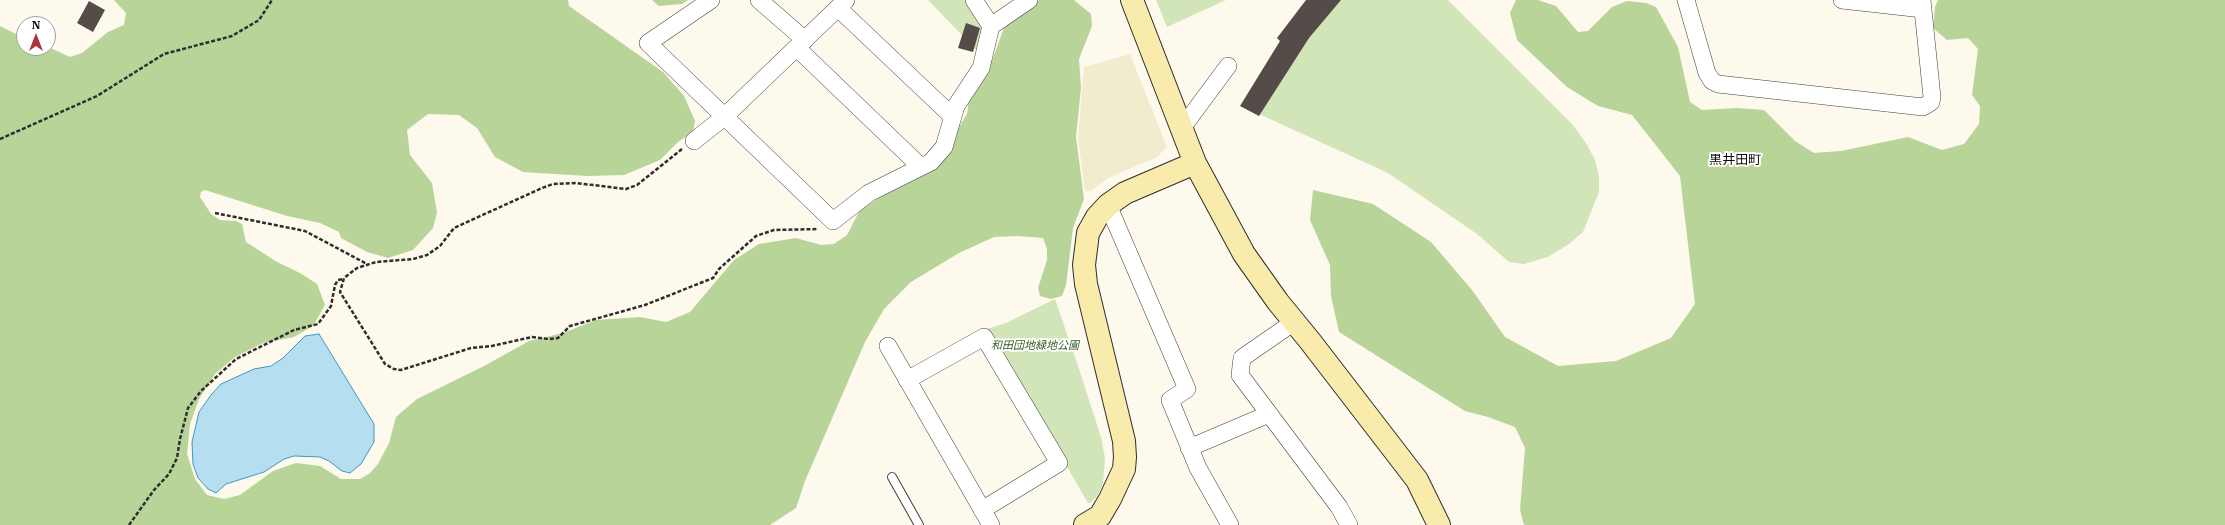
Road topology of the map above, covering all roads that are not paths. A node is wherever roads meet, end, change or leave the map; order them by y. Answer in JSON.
{"nodes":[{"id":1,"x":711,"y":0,"type":"edge"},
{"id":2,"x":758,"y":0,"type":"edge"},
{"id":3,"x":974,"y":0,"type":"edge"},
{"id":4,"x":1029,"y":0,"type":"edge"},
{"id":5,"x":1132,"y":0,"type":"edge"},
{"id":6,"x":1686,"y":0,"type":"edge"},
{"id":7,"x":1842,"y":0,"type":"edge"},
{"id":8,"x":842,"y":4,"type":"edge"},
{"id":9,"x":1923,"y":5,"type":"edge"},
{"id":10,"x":991,"y":26,"type":"junction"},
{"id":11,"x":801,"y":44,"type":"junction"},
{"id":12,"x":1228,"y":66,"type":"dead end"},
{"id":13,"x":724,"y":117,"type":"junction"},
{"id":14,"x":953,"y":117,"type":"junction"},
{"id":15,"x":1182,"y":128,"type":"junction"},
{"id":16,"x":694,"y":141,"type":"road end"},
{"id":17,"x":1195,"y":163,"type":"junction"},
{"id":18,"x":922,"y":166,"type":"junction"},
{"id":19,"x":1108,"y":205,"type":"junction"},
{"id":20,"x":1294,"y":322,"type":"junction"},
{"id":21,"x":888,"y":346,"type":"dead end"},
{"id":22,"x":907,"y":380,"type":"junction"},
{"id":23,"x":1269,"y":414,"type":"junction"},
{"id":24,"x":1189,"y":448,"type":"junction"},
{"id":25,"x":892,"y":477,"type":"dead end"},
{"id":26,"x":982,"y":510,"type":"junction"},
{"id":27,"x":1097,"y":522,"type":"edge"},
{"id":28,"x":920,"y":525,"type":"edge"},
{"id":29,"x":991,"y":525,"type":"edge"},
{"id":30,"x":1230,"y":525,"type":"edge"},
{"id":31,"x":1349,"y":525,"type":"edge"},
{"id":32,"x":1438,"y":525,"type":"edge"}],
"edges":[{"from":1,"to":13,"type":"street"},
{"from":2,"to":11,"type":"street"},
{"from":3,"to":10,"type":"street"},
{"from":4,"to":10,"type":"street"},
{"from":5,"to":15,"type":"street"},
{"from":6,"to":9,"type":"street"},
{"from":7,"to":9,"type":"street"},
{"from":8,"to":11,"type":"street"},
{"from":8,"to":14,"type":"street"},
{"from":10,"to":14,"type":"street"},
{"from":11,"to":13,"type":"street"},
{"from":11,"to":18,"type":"street"},
{"from":12,"to":15,"type":"street"},
{"from":13,"to":16,"type":"street"},
{"from":13,"to":18,"type":"street"},
{"from":14,"to":18,"type":"street"},
{"from":15,"to":17,"type":"street"},
{"from":17,"to":19,"type":"street"},
{"from":17,"to":20,"type":"street"},
{"from":19,"to":24,"type":"street"},
{"from":19,"to":27,"type":"street"},
{"from":20,"to":23,"type":"street"},
{"from":20,"to":32,"type":"street"},
{"from":21,"to":22,"type":"street"},
{"from":22,"to":26,"type":"street"},
{"from":22,"to":26,"type":"street"},
{"from":23,"to":24,"type":"street"},
{"from":23,"to":31,"type":"street"},
{"from":24,"to":30,"type":"street"},
{"from":25,"to":28,"type":"lane"},
{"from":26,"to":29,"type":"street"}]}
